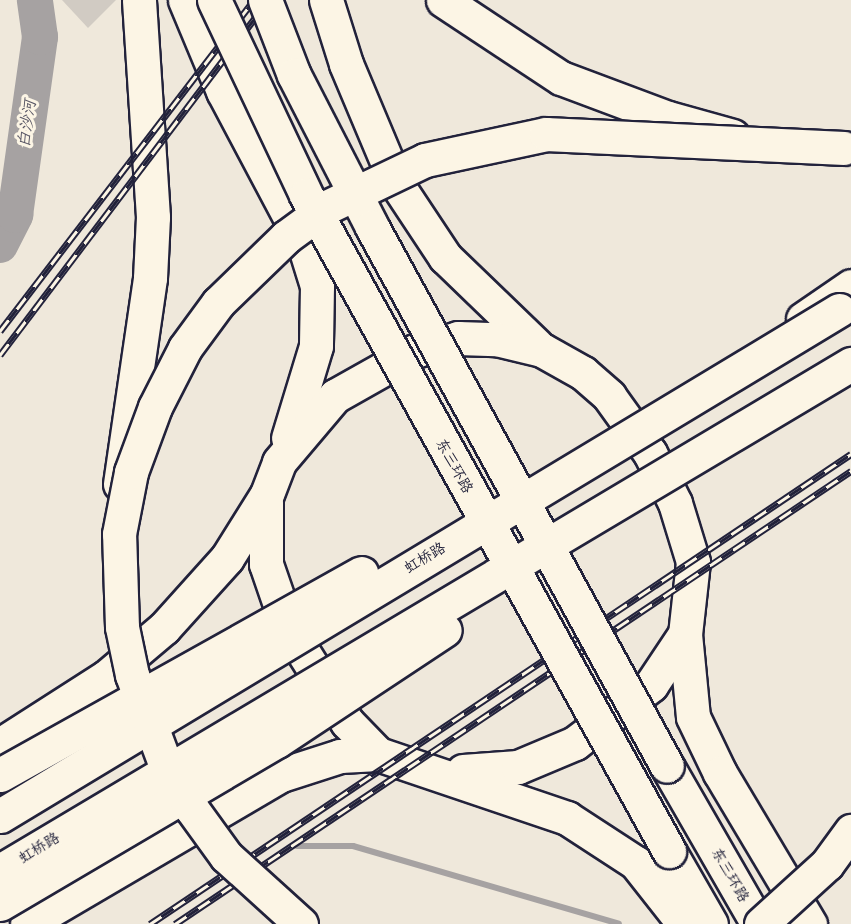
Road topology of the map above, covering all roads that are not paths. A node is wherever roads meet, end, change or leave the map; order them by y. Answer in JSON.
{"nodes":[{"id":1,"x":139,"y":0,"type":"edge"},
{"id":2,"x":185,"y":0,"type":"edge"},
{"id":3,"x":214,"y":0,"type":"edge"},
{"id":4,"x":265,"y":0,"type":"edge"},
{"id":5,"x":326,"y":0,"type":"edge"},
{"id":6,"x":442,"y":0,"type":"edge"},
{"id":7,"x":847,"y":148,"type":"edge"},
{"id":8,"x":803,"y":149,"type":"junction"},
{"id":9,"x":842,"y":300,"type":"edge"},
{"id":10,"x":542,"y":350,"type":"junction"},
{"id":11,"x":851,"y":364,"type":"edge"},
{"id":12,"x":741,"y":428,"type":"junction"},
{"id":13,"x":279,"y":462,"type":"junction"},
{"id":14,"x":575,"y":466,"type":"junction"},
{"id":15,"x":267,"y":494,"type":"junction"},
{"id":16,"x":119,"y":534,"type":"junction"},
{"id":17,"x":685,"y":634,"type":"junction"},
{"id":18,"x":0,"y":745,"type":"edge"},
{"id":19,"x":378,"y":754,"type":"junction"},
{"id":20,"x":436,"y":769,"type":"junction"},
{"id":21,"x":0,"y":775,"type":"edge"},
{"id":22,"x":0,"y":816,"type":"edge"},
{"id":23,"x":851,"y":831,"type":"edge"},
{"id":24,"x":0,"y":871,"type":"edge"},
{"id":25,"x":0,"y":904,"type":"edge"},
{"id":26,"x":297,"y":920,"type":"edge"},
{"id":27,"x":27,"y":924,"type":"edge"},
{"id":28,"x":684,"y":924,"type":"edge"},
{"id":29,"x":711,"y":924,"type":"edge"},
{"id":30,"x":759,"y":924,"type":"edge"},
{"id":31,"x":810,"y":924,"type":"edge"}],
"edges":[{"from":1,"to":16,"type":"main road","bridge":true},
{"from":2,"to":13,"type":"main road"},
{"from":3,"to":29,"type":"main road","name":"东三环路","bridge":true},
{"from":4,"to":30,"type":"main road","name":"东三环路","bridge":true},
{"from":5,"to":10,"type":"main road"},
{"from":6,"to":8,"type":"main road","bridge":true},
{"from":7,"to":8,"type":"main road","bridge":true},
{"from":8,"to":16,"type":"main road","bridge":true},
{"from":9,"to":14,"type":"main road","name":"虹桥路","bridge":true},
{"from":10,"to":13,"type":"main road"},
{"from":10,"to":17,"type":"main road"},
{"from":11,"to":12,"type":"main road","name":"虹桥路","bridge":true},
{"from":12,"to":24,"type":"main road","name":"虹桥路","bridge":true},
{"from":12,"to":25,"type":"main road","bridge":true},
{"from":13,"to":15,"type":"main road"},
{"from":14,"to":21,"type":"main road","bridge":true},
{"from":14,"to":22,"type":"main road","name":"虹桥路","bridge":true},
{"from":15,"to":18,"type":"main road"},
{"from":15,"to":19,"type":"main road"},
{"from":16,"to":26,"type":"main road","bridge":true},
{"from":17,"to":20,"type":"main road"},
{"from":17,"to":31,"type":"main road"},
{"from":19,"to":20,"type":"main road"},
{"from":19,"to":27,"type":"main road"},
{"from":20,"to":28,"type":"main road"},
{"from":23,"to":30,"type":"main road","bridge":true}]}
